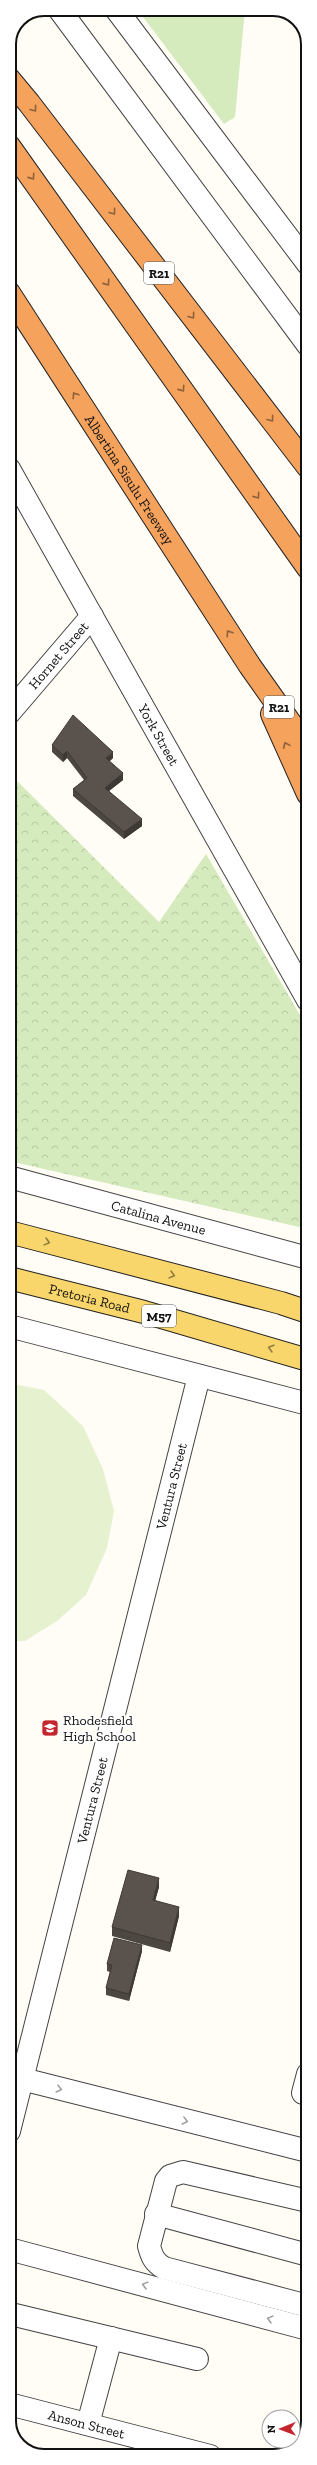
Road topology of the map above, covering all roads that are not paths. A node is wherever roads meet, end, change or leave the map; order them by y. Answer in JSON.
{"nodes":[{"id":1,"x":64,"y":16,"type":"edge"},
{"id":2,"x":121,"y":16,"type":"edge"},
{"id":3,"x":16,"y":87,"type":"edge"},
{"id":4,"x":16,"y":156,"type":"edge"},
{"id":5,"x":301,"y":255,"type":"edge"},
{"id":6,"x":16,"y":304,"type":"edge"},
{"id":7,"x":301,"y":335,"type":"edge"},
{"id":8,"x":301,"y":458,"type":"edge"},
{"id":9,"x":16,"y":482,"type":"edge"},
{"id":10,"x":301,"y":558,"type":"edge"},
{"id":11,"x":92,"y":616,"type":"junction"},
{"id":12,"x":250,"y":666,"type":"junction"},
{"id":13,"x":16,"y":705,"type":"edge"},
{"id":14,"x":301,"y":738,"type":"edge"},
{"id":15,"x":301,"y":779,"type":"edge"},
{"id":16,"x":301,"y":988,"type":"edge"},
{"id":17,"x":16,"y":1179,"type":"edge"},
{"id":18,"x":16,"y":1234,"type":"edge"},
{"id":19,"x":301,"y":1256,"type":"edge"},
{"id":20,"x":16,"y":1280,"type":"edge"},
{"id":21,"x":301,"y":1310,"type":"edge"},
{"id":22,"x":16,"y":1328,"type":"edge"},
{"id":23,"x":301,"y":1358,"type":"edge"},
{"id":24,"x":200,"y":1376,"type":"junction"},
{"id":25,"x":301,"y":1402,"type":"edge"},
{"id":26,"x":22,"y":2079,"type":"junction"},
{"id":27,"x":16,"y":2103,"type":"edge"},
{"id":28,"x":301,"y":2150,"type":"edge"},
{"id":29,"x":301,"y":2199,"type":"edge"},
{"id":30,"x":156,"y":2214,"type":"junction"},
{"id":31,"x":16,"y":2251,"type":"edge"},
{"id":32,"x":301,"y":2253,"type":"edge"},
{"id":33,"x":301,"y":2304,"type":"edge"},
{"id":34,"x":16,"y":2315,"type":"edge"},
{"id":35,"x":301,"y":2327,"type":"edge"},
{"id":36,"x":111,"y":2338,"type":"junction"},
{"id":37,"x":197,"y":2359,"type":"dead end"},
{"id":38,"x":16,"y":2406,"type":"edge"},
{"id":39,"x":88,"y":2424,"type":"junction"},
{"id":40,"x":183,"y":2449,"type":"edge"}],
"edges":[{"from":1,"to":7,"type":"street"},
{"from":2,"to":5,"type":"street"},
{"from":3,"to":8,"type":"highway","number":"R21","one_way":true},
{"from":4,"to":10,"type":"highway","one_way":true},
{"from":12,"to":6,"type":"highway","name":"Albertina Sisulu Freeway","number":"R21","one_way":true},
{"from":9,"to":11,"type":"street","name":"York Street"},
{"from":11,"to":13,"type":"street","name":"Hornet Street"},
{"from":11,"to":16,"type":"street","name":"York Street"},
{"from":12,"to":14,"type":"highway","number":"R21"},
{"from":15,"to":12,"type":"highway","one_way":true},
{"from":17,"to":19,"type":"street","name":"Catalina Avenue"},
{"from":18,"to":21,"type":"main road","one_way":true},
{"from":23,"to":20,"type":"main road","name":"Pretoria Road","number":"M57","one_way":true},
{"from":22,"to":24,"type":"street"},
{"from":24,"to":25,"type":"street"},
{"from":24,"to":26,"type":"street","name":"Ventura Street"},
{"from":26,"to":27,"type":"street","name":"Ventura Street"},
{"from":26,"to":28,"type":"street","one_way":true},
{"from":29,"to":30,"type":"street"},
{"from":30,"to":32,"type":"street"},
{"from":30,"to":33,"type":"street"},
{"from":35,"to":31,"type":"street","one_way":true},
{"from":34,"to":36,"type":"street"},
{"from":36,"to":37,"type":"street"},
{"from":36,"to":39,"type":"street"},
{"from":38,"to":39,"type":"street","name":"Anson Street"},
{"from":39,"to":40,"type":"street","name":"Anson Street"}]}
